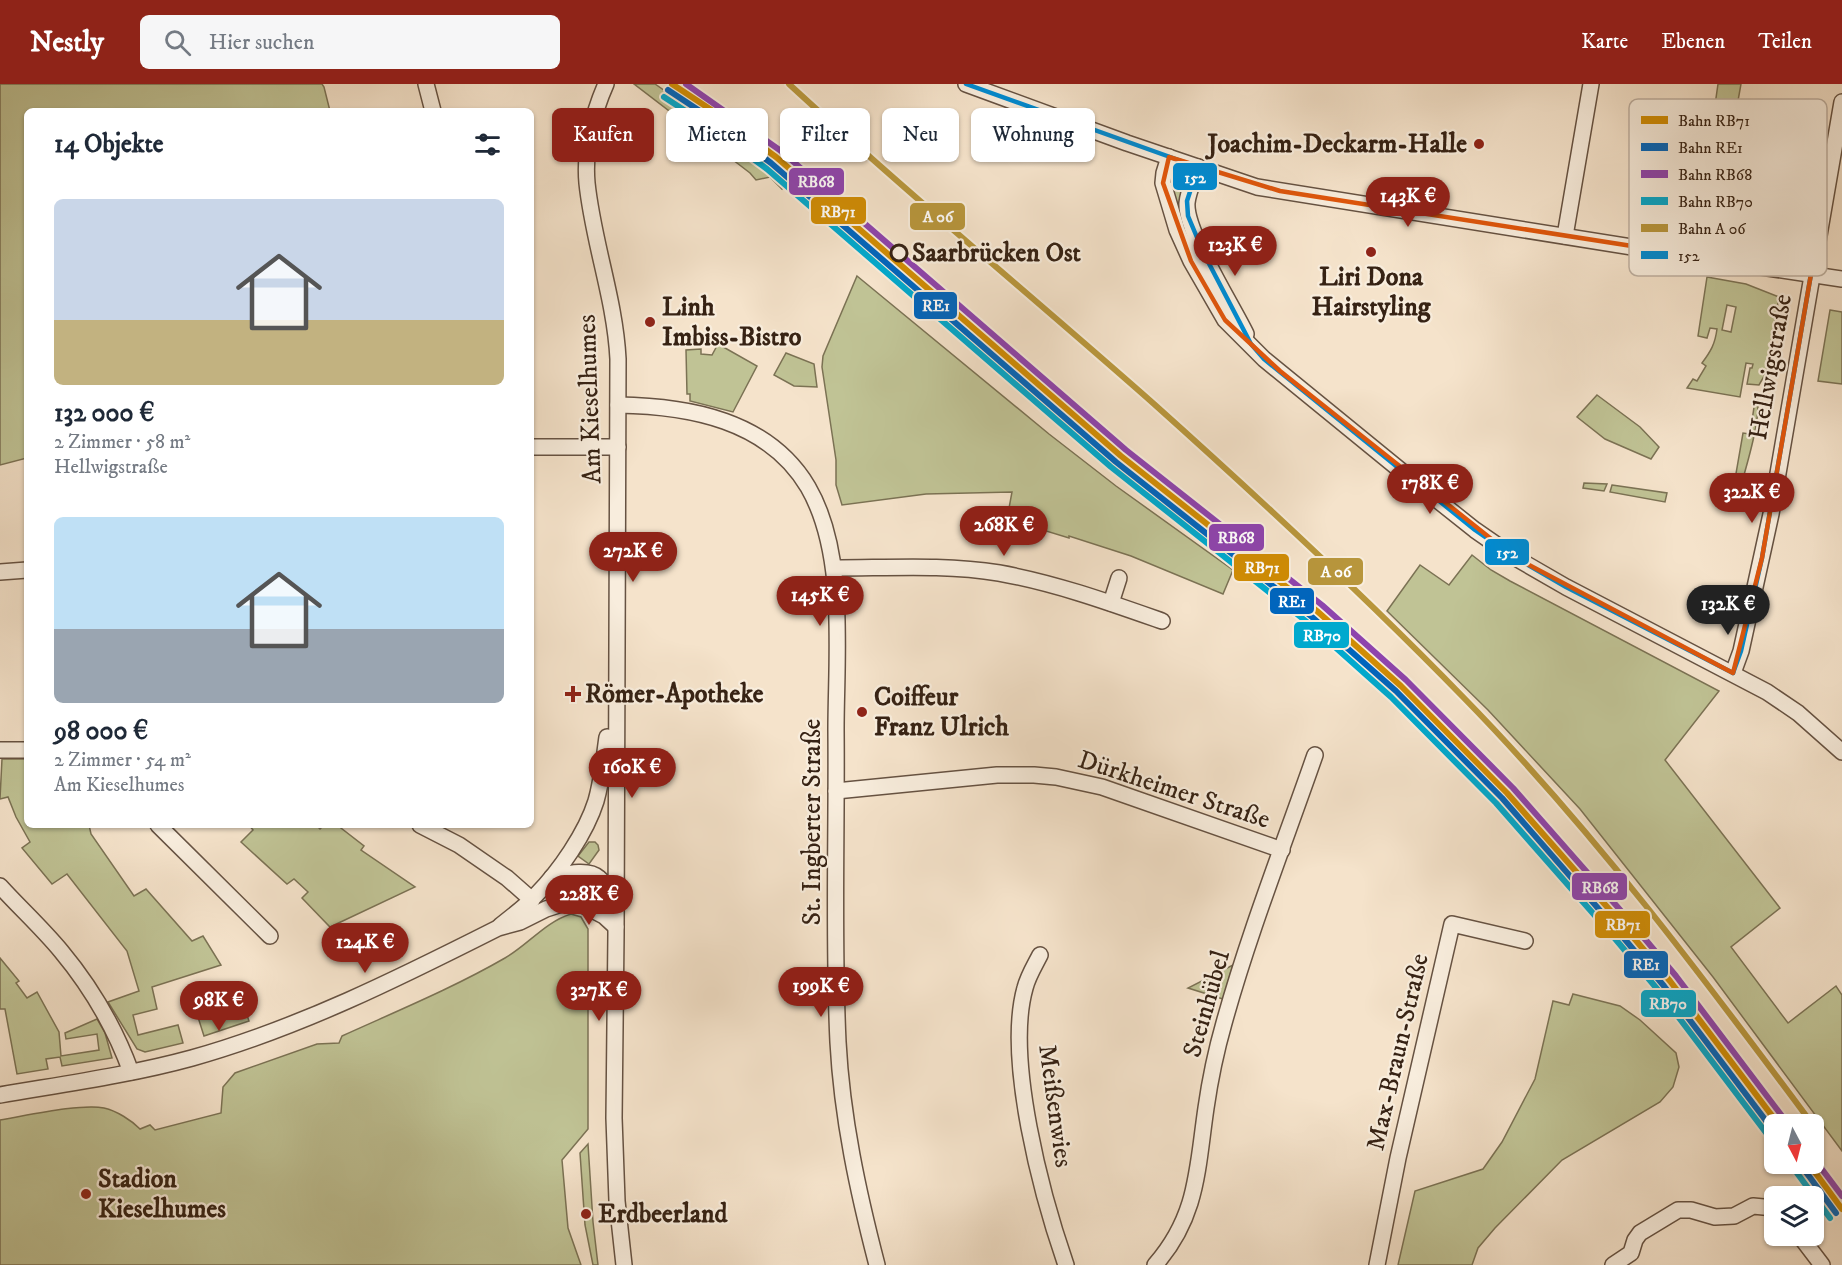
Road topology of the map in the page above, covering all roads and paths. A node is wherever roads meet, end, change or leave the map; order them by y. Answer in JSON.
{"nodes":[{"id":1,"x":426,"y":84,"type":"edge"},
{"id":2,"x":606,"y":84,"type":"edge"},
{"id":3,"x":966,"y":84,"type":"edge"},
{"id":4,"x":1591,"y":84,"type":"edge"},
{"id":5,"x":1842,"y":102,"type":"edge"},
{"id":6,"x":432,"y":108,"type":"edge"},
{"id":7,"x":1169,"y":157,"type":"junction"},
{"id":8,"x":1198,"y":167,"type":"junction"},
{"id":9,"x":1827,"y":185,"type":"edge"},
{"id":10,"x":1565,"y":236,"type":"junction"},
{"id":11,"x":1629,"y":246,"type":"edge"},
{"id":12,"x":1811,"y":276,"type":"edge"},
{"id":13,"x":1823,"y":276,"type":"edge"},
{"id":14,"x":1842,"y":279,"type":"edge"},
{"id":15,"x":1251,"y":344,"type":"junction"},
{"id":16,"x":618,"y":405,"type":"junction"},
{"id":17,"x":534,"y":447,"type":"edge"},
{"id":18,"x":618,"y":447,"type":"junction"},
{"id":19,"x":834,"y":568,"type":"junction"},
{"id":20,"x":24,"y":570,"type":"edge"},
{"id":21,"x":0,"y":572,"type":"edge"},
{"id":22,"x":1119,"y":578,"type":"dead end"},
{"id":23,"x":1111,"y":603,"type":"junction"},
{"id":24,"x":1162,"y":621,"type":"dead end"},
{"id":25,"x":1734,"y":673,"type":"junction"},
{"id":26,"x":616,"y":717,"type":"junction"},
{"id":27,"x":0,"y":750,"type":"edge"},
{"id":28,"x":24,"y":750,"type":"edge"},
{"id":29,"x":1842,"y":752,"type":"edge"},
{"id":30,"x":1315,"y":755,"type":"dead end"},
{"id":31,"x":836,"y":791,"type":"junction"},
{"id":32,"x":161,"y":828,"type":"edge"},
{"id":33,"x":426,"y":828,"type":"edge"},
{"id":34,"x":1282,"y":850,"type":"junction"},
{"id":35,"x":552,"y":877,"type":"junction"},
{"id":36,"x":611,"y":884,"type":"junction"},
{"id":37,"x":0,"y":886,"type":"edge"},
{"id":38,"x":532,"y":900,"type":"junction"},
{"id":39,"x":575,"y":901,"type":"junction"},
{"id":40,"x":616,"y":927,"type":"junction"},
{"id":41,"x":498,"y":928,"type":"junction"},
{"id":42,"x":270,"y":936,"type":"dead end"},
{"id":43,"x":1525,"y":941,"type":"dead end"},
{"id":44,"x":1040,"y":955,"type":"dead end"},
{"id":45,"x":131,"y":1071,"type":"junction"},
{"id":46,"x":0,"y":1095,"type":"edge"},
{"id":47,"x":1764,"y":1207,"type":"edge"},
{"id":48,"x":1808,"y":1246,"type":"edge"},
{"id":49,"x":624,"y":1265,"type":"edge"},
{"id":50,"x":877,"y":1265,"type":"edge"},
{"id":51,"x":1066,"y":1265,"type":"edge"},
{"id":52,"x":1155,"y":1265,"type":"edge"},
{"id":53,"x":1377,"y":1265,"type":"edge"},
{"id":54,"x":1612,"y":1265,"type":"edge"},
{"id":55,"x":1822,"y":1265,"type":"edge"}],
"edges":[{"from":1,"to":6,"type":"street"},
{"from":2,"to":16,"type":"street","name":"Am Kieselhumes"},
{"from":3,"to":7,"type":"street"},
{"from":4,"to":10,"type":"street"},
{"from":5,"to":9,"type":"street","name":"Hellwigstraße"},
{"from":7,"to":8,"type":"street"},
{"from":7,"to":15,"type":"street"},
{"from":8,"to":10,"type":"street"},
{"from":8,"to":15,"type":"street"},
{"from":10,"to":11,"type":"street"},
{"from":12,"to":25,"type":"street","name":"Hellwigstraße"},
{"from":13,"to":14,"type":"street"},
{"from":15,"to":25,"type":"street"},
{"from":16,"to":18,"type":"street","name":"Am Kieselhumes"},
{"from":16,"to":19,"type":"street","name":"St. Ingberter Straße"},
{"from":17,"to":18,"type":"street"},
{"from":18,"to":26,"type":"street","name":"Am Kieselhumes"},
{"from":19,"to":23,"type":"street"},
{"from":19,"to":31,"type":"street","name":"St. Ingberter Straße"},
{"from":20,"to":21,"type":"street"},
{"from":22,"to":23,"type":"street"},
{"from":23,"to":24,"type":"street"},
{"from":25,"to":29,"type":"street"},
{"from":26,"to":35,"type":"street","name":"Am Kieselhumes"},
{"from":26,"to":36,"type":"street","name":"Am Kieselhumes"},
{"from":27,"to":28,"type":"street"},
{"from":30,"to":34,"type":"street","name":"Steinhübel"},
{"from":31,"to":34,"type":"street","name":"Dürkheimer Straße"},
{"from":31,"to":50,"type":"street","name":"St. Ingberter Straße"},
{"from":32,"to":42,"type":"street"},
{"from":33,"to":38,"type":"street"},
{"from":34,"to":52,"type":"street","name":"Steinhübel"},
{"from":35,"to":36,"type":"street"},
{"from":35,"to":38,"type":"street","name":"Am Kieselhumes"},
{"from":36,"to":39,"type":"street","name":"Am Kieselhumes"},
{"from":36,"to":40,"type":"street"},
{"from":37,"to":45,"type":"street"},
{"from":38,"to":41,"type":"street","name":"Am Kieselhumes"},
{"from":39,"to":40,"type":"street"},
{"from":39,"to":41,"type":"street","name":"Am Kieselhumes"},
{"from":40,"to":49,"type":"street"},
{"from":41,"to":45,"type":"street","name":"Am Kieselhumes"},
{"from":43,"to":53,"type":"street","name":"Max-Braun-Straße"},
{"from":44,"to":51,"type":"street","name":"Meißenwies"},
{"from":45,"to":46,"type":"street","name":"Am Kieselhumes"},
{"from":47,"to":54,"type":"street"},
{"from":48,"to":55,"type":"street"}]}
